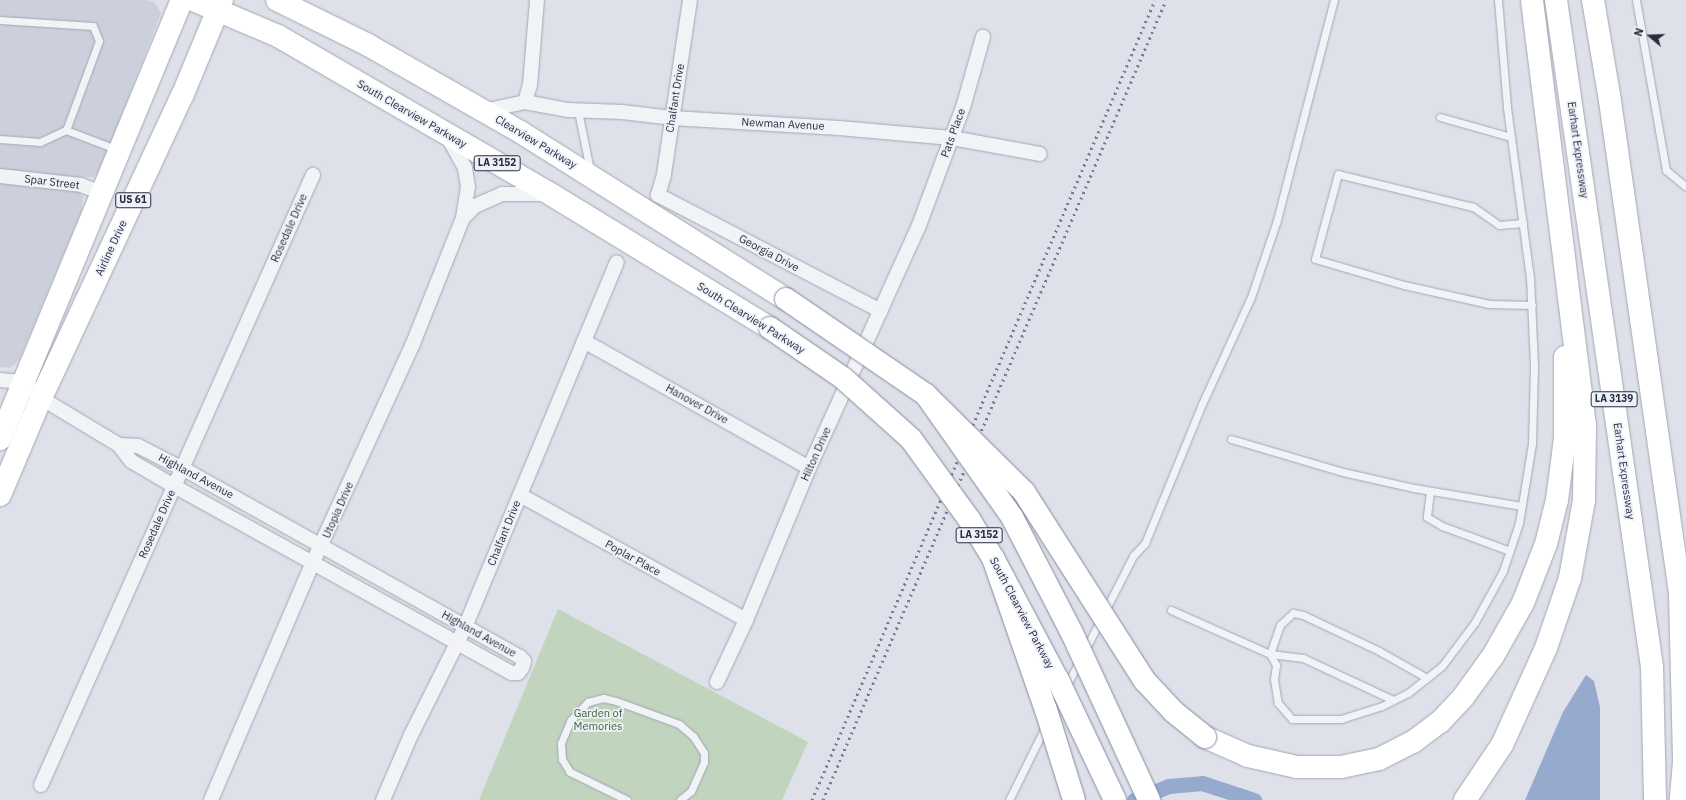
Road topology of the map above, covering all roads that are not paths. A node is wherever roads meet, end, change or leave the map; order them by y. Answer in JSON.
{"nodes":[{"id":1,"x":182,"y":0,"type":"edge"},
{"id":2,"x":193,"y":0,"type":"edge"},
{"id":3,"x":538,"y":0,"type":"edge"},
{"id":4,"x":690,"y":0,"type":"edge"},
{"id":5,"x":1334,"y":0,"type":"edge"},
{"id":6,"x":1498,"y":0,"type":"edge"},
{"id":7,"x":1532,"y":0,"type":"edge"},
{"id":8,"x":1556,"y":0,"type":"edge"},
{"id":9,"x":1592,"y":0,"type":"edge"},
{"id":10,"x":1636,"y":0,"type":"edge"},
{"id":11,"x":288,"y":3,"type":"edge"},
{"id":12,"x":219,"y":5,"type":"edge"},
{"id":13,"x":0,"y":20,"type":"edge"},
{"id":14,"x":983,"y":37,"type":"dead end"},
{"id":15,"x":525,"y":102,"type":"junction"},
{"id":16,"x":484,"y":111,"type":"junction"},
{"id":17,"x":578,"y":111,"type":"junction"},
{"id":18,"x":1440,"y":117,"type":"dead end"},
{"id":19,"x":672,"y":118,"type":"junction"},
{"id":20,"x":66,"y":130,"type":"junction"},
{"id":21,"x":446,"y":134,"type":"junction"},
{"id":22,"x":1511,"y":137,"type":"junction"},
{"id":23,"x":952,"y":138,"type":"junction"},
{"id":24,"x":0,"y":139,"type":"edge"},
{"id":25,"x":120,"y":151,"type":"junction"},
{"id":26,"x":1040,"y":154,"type":"dead end"},
{"id":27,"x":591,"y":174,"type":"junction"},
{"id":28,"x":313,"y":175,"type":"dead end"},
{"id":29,"x":0,"y":176,"type":"edge"},
{"id":30,"x":1686,"y":187,"type":"edge"},
{"id":31,"x":104,"y":194,"type":"junction"},
{"id":32,"x":552,"y":195,"type":"junction"},
{"id":33,"x":658,"y":195,"type":"joint"},
{"id":34,"x":462,"y":218,"type":"junction"},
{"id":35,"x":1523,"y":223,"type":"junction"},
{"id":36,"x":918,"y":228,"type":"joint"},
{"id":37,"x":617,"y":262,"type":"dead end"},
{"id":38,"x":1566,"y":266,"type":"junction"},
{"id":39,"x":1532,"y":305,"type":"junction"},
{"id":40,"x":881,"y":311,"type":"junction"},
{"id":41,"x":584,"y":341,"type":"junction"},
{"id":42,"x":0,"y":380,"type":"edge"},
{"id":43,"x":25,"y":382,"type":"junction"},
{"id":44,"x":926,"y":395,"type":"junction"},
{"id":45,"x":41,"y":398,"type":"junction"},
{"id":46,"x":2,"y":429,"type":"edge"},
{"id":47,"x":1231,"y":439,"type":"dead end"},
{"id":48,"x":119,"y":445,"type":"junction"},
{"id":49,"x":809,"y":468,"type":"junction"},
{"id":50,"x":183,"y":469,"type":"junction"},
{"id":51,"x":174,"y":486,"type":"junction"},
{"id":52,"x":1430,"y":491,"type":"junction"},
{"id":53,"x":0,"y":495,"type":"edge"},
{"id":54,"x":520,"y":495,"type":"junction"},
{"id":55,"x":1522,"y":506,"type":"junction"},
{"id":56,"x":322,"y":546,"type":"junction"},
{"id":57,"x":1510,"y":551,"type":"junction"},
{"id":58,"x":993,"y":558,"type":"junction"},
{"id":59,"x":313,"y":562,"type":"junction"},
{"id":60,"x":1680,"y":595,"type":"junction"},
{"id":61,"x":1171,"y":610,"type":"dead end"},
{"id":62,"x":746,"y":620,"type":"junction"},
{"id":63,"x":466,"y":626,"type":"junction"},
{"id":64,"x":458,"y":643,"type":"junction"},
{"id":65,"x":1686,"y":646,"type":"edge"},
{"id":66,"x":1270,"y":654,"type":"junction"},
{"id":67,"x":1427,"y":678,"type":"junction"},
{"id":68,"x":717,"y":682,"type":"dead end"},
{"id":69,"x":1393,"y":700,"type":"junction"},
{"id":70,"x":41,"y":785,"type":"dead end"},
{"id":71,"x":613,"y":797,"type":"edge"},
{"id":72,"x":211,"y":800,"type":"edge"},
{"id":73,"x":383,"y":800,"type":"edge"},
{"id":74,"x":627,"y":800,"type":"edge"},
{"id":75,"x":680,"y":800,"type":"edge"},
{"id":76,"x":1009,"y":800,"type":"edge"},
{"id":77,"x":1074,"y":800,"type":"edge"},
{"id":78,"x":1115,"y":800,"type":"edge"},
{"id":79,"x":1149,"y":800,"type":"edge"},
{"id":80,"x":1465,"y":800,"type":"edge"},
{"id":81,"x":1655,"y":800,"type":"edge"},
{"id":82,"x":1681,"y":800,"type":"edge"}],
"edges":[{"from":1,"to":25,"type":"highway","number":"US 61"},
{"from":2,"to":12,"type":"highway","number":"LA 3152"},
{"from":3,"to":15,"type":"street"},
{"from":4,"to":19,"type":"street","name":"Chalfant Drive"},
{"from":5,"to":76,"type":"lane"},
{"from":6,"to":22,"type":"lane"},
{"from":7,"to":38,"type":"highway"},
{"from":8,"to":81,"type":"highway","name":"Earhart Expressway","number":"LA 3139"},
{"from":9,"to":60,"type":"highway","number":"LA 3139"},
{"from":10,"to":30,"type":"lane"},
{"from":11,"to":16,"type":"highway","name":"Clearview Parkway","number":"LA 3152"},
{"from":12,"to":21,"type":"highway","name":"South Clearview Parkway","number":"LA 3152"},
{"from":12,"to":45,"type":"highway","name":"Airline Drive","number":"US 61"},
{"from":13,"to":20,"type":"lane"},
{"from":14,"to":23,"type":"street","name":"Pats Place"},
{"from":15,"to":16,"type":"street"},
{"from":15,"to":17,"type":"street","name":"Newman Avenue"},
{"from":16,"to":27,"type":"highway","name":"Clearview Parkway","number":"LA 3152"},
{"from":17,"to":19,"type":"street","name":"Newman Avenue"},
{"from":17,"to":27,"type":"lane"},
{"from":18,"to":22,"type":"lane"},
{"from":19,"to":23,"type":"street","name":"Newman Avenue"},
{"from":19,"to":33,"type":"street","name":"Chalfant Drive"},
{"from":20,"to":24,"type":"lane"},
{"from":20,"to":25,"type":"lane"},
{"from":21,"to":32,"type":"highway","name":"South Clearview Parkway","number":"LA 3152"},
{"from":21,"to":34,"type":"street","name":"Utopia Drive"},
{"from":22,"to":35,"type":"lane"},
{"from":23,"to":26,"type":"street","name":"Newman Avenue"},
{"from":23,"to":36,"type":"street","name":"Pats Place"},
{"from":25,"to":31,"type":"highway","number":"US 61"},
{"from":27,"to":44,"type":"highway","name":"Clearview Parkway","number":"LA 3152","bridge":true},
{"from":28,"to":50,"type":"street","name":"Rosedale Drive"},
{"from":29,"to":31,"type":"street","name":"Spar Street"},
{"from":31,"to":43,"type":"highway","number":"US 61"},
{"from":32,"to":34,"type":"street","name":"Utopia Drive"},
{"from":32,"to":58,"type":"highway","name":"South Clearview Parkway","number":"LA 3152","bridge":true},
{"from":33,"to":40,"type":"street","name":"Georgia Drive"},
{"from":34,"to":56,"type":"street","name":"Utopia Drive"},
{"from":35,"to":39,"type":"lane"},
{"from":35,"to":39,"type":"lane"},
{"from":36,"to":40,"type":"street","name":"Hilton Drive"},
{"from":37,"to":41,"type":"street","name":"Chalfant Drive"},
{"from":38,"to":44,"type":"highway","bridge":true},
{"from":38,"to":80,"type":"highway"},
{"from":39,"to":55,"type":"lane"},
{"from":40,"to":49,"type":"street","name":"Hilton Drive"},
{"from":41,"to":49,"type":"street","name":"Hanover Drive"},
{"from":41,"to":54,"type":"street","name":"Chalfant Drive"},
{"from":42,"to":43,"type":"street"},
{"from":43,"to":45,"type":"street","name":"Highland Avenue"},
{"from":43,"to":46,"type":"highway","number":"US 61"},
{"from":44,"to":79,"type":"highway","number":"LA 3152","bridge":true},
{"from":45,"to":48,"type":"street","name":"Highland Avenue"},
{"from":45,"to":53,"type":"highway","name":"Airline Drive","number":"US 61"},
{"from":47,"to":52,"type":"lane"},
{"from":48,"to":50,"type":"street","name":"Highland Avenue"},
{"from":48,"to":51,"type":"street","name":"Highland Avenue"},
{"from":49,"to":62,"type":"street","name":"Hilton Drive"},
{"from":50,"to":51,"type":"street","name":"Rosedale Drive"},
{"from":50,"to":56,"type":"street","name":"Highland Avenue"},
{"from":51,"to":59,"type":"street","name":"Highland Avenue"},
{"from":51,"to":70,"type":"street","name":"Rosedale Drive"},
{"from":52,"to":55,"type":"lane"},
{"from":52,"to":57,"type":"lane"},
{"from":54,"to":62,"type":"street","name":"Poplar Place"},
{"from":54,"to":63,"type":"street","name":"Chalfant Drive"},
{"from":55,"to":57,"type":"lane"},
{"from":56,"to":59,"type":"street","name":"Utopia Drive"},
{"from":56,"to":63,"type":"street","name":"Highland Avenue"},
{"from":57,"to":67,"type":"lane"},
{"from":58,"to":77,"type":"highway","bridge":true},
{"from":58,"to":78,"type":"highway","name":"South Clearview Parkway","number":"LA 3152","bridge":true},
{"from":59,"to":64,"type":"street","name":"Highland Avenue"},
{"from":59,"to":72,"type":"street","name":"Utopia Drive"},
{"from":60,"to":65,"type":"highway"},
{"from":60,"to":82,"type":"highway","number":"LA 3139"},
{"from":61,"to":66,"type":"lane"},
{"from":62,"to":68,"type":"street","name":"Hilton Drive"},
{"from":63,"to":64,"type":"street","name":"Chalfant Drive"},
{"from":63,"to":64,"type":"street","name":"Highland Avenue"},
{"from":64,"to":73,"type":"street","name":"Chalfant Drive"},
{"from":66,"to":67,"type":"lane"},
{"from":66,"to":69,"type":"lane"},
{"from":66,"to":69,"type":"lane"},
{"from":67,"to":69,"type":"lane"},
{"from":71,"to":74,"type":"lane"},
{"from":71,"to":75,"type":"lane"}]}
